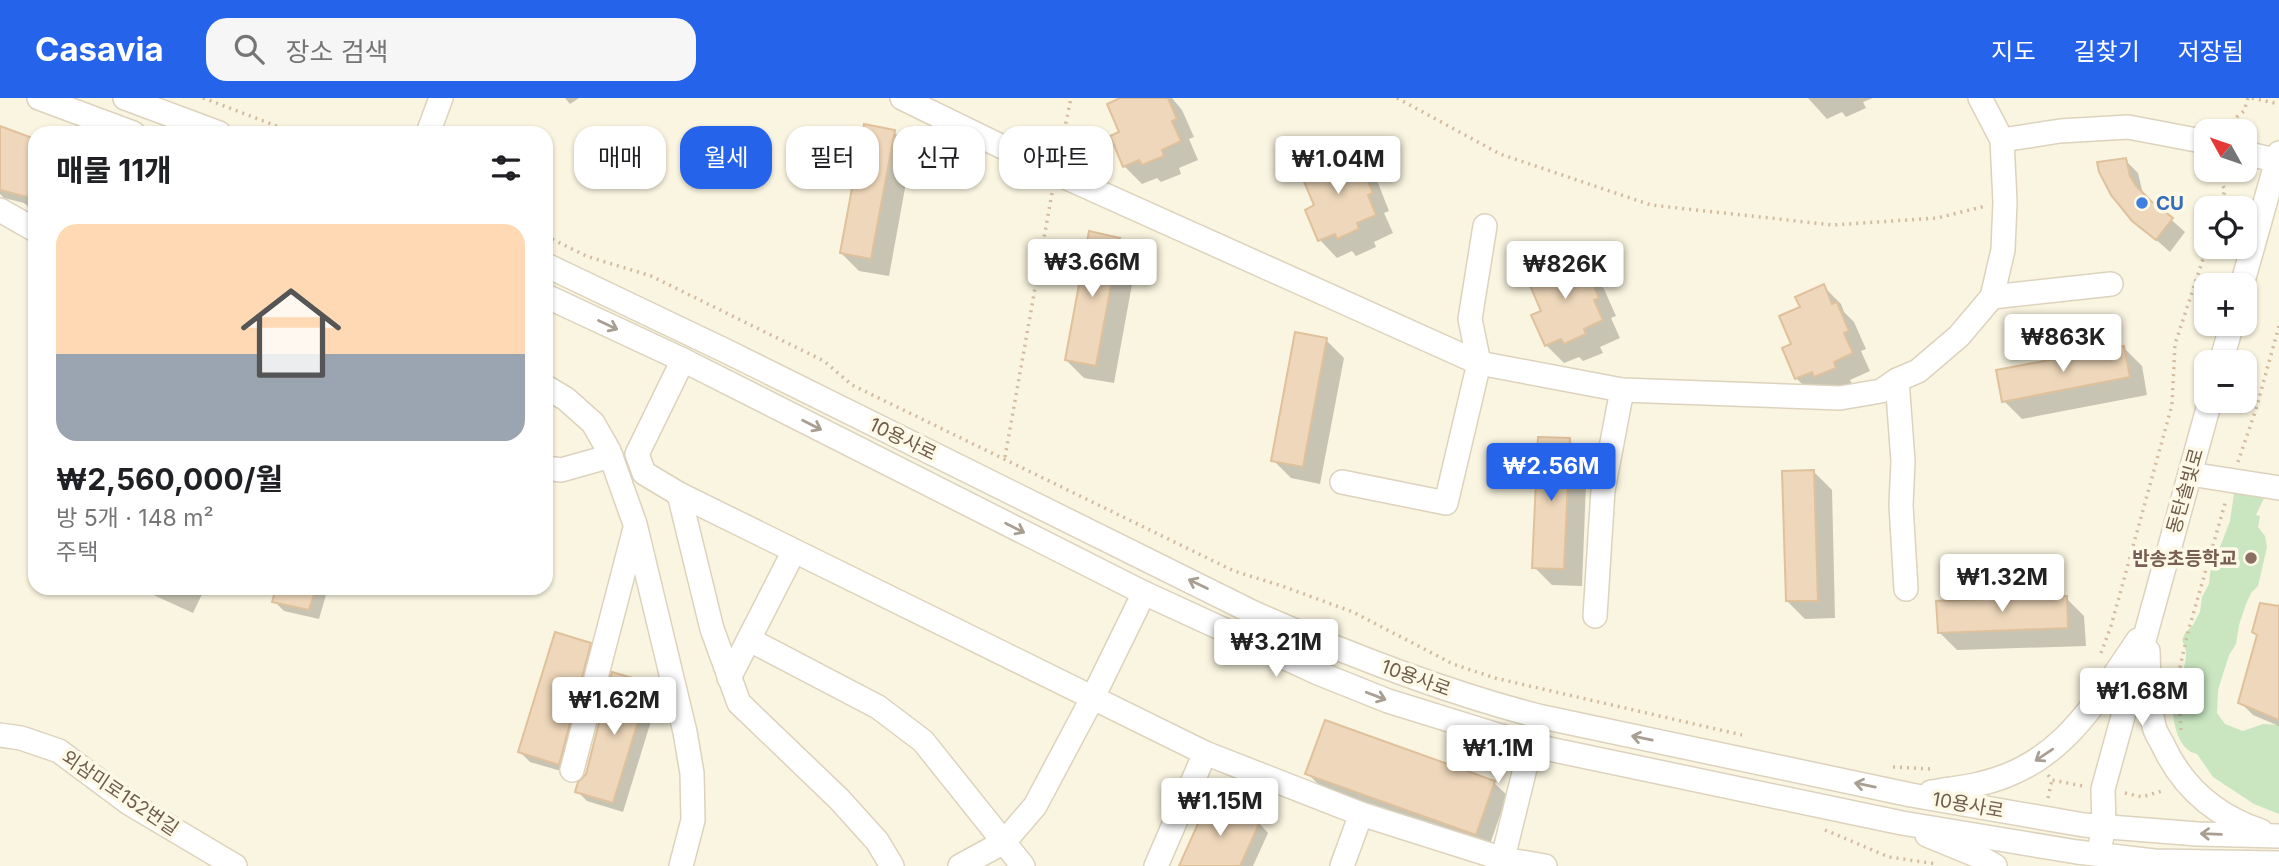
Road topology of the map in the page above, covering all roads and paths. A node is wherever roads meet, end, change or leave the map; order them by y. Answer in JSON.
{"nodes":[{"id":1,"x":38,"y":98,"type":"edge"},
{"id":2,"x":125,"y":98,"type":"edge"},
{"id":3,"x":203,"y":98,"type":"edge"},
{"id":4,"x":441,"y":98,"type":"edge"},
{"id":5,"x":902,"y":98,"type":"edge"},
{"id":6,"x":1071,"y":98,"type":"edge"},
{"id":7,"x":1397,"y":98,"type":"edge"},
{"id":8,"x":1980,"y":98,"type":"edge"},
{"id":9,"x":2250,"y":98,"type":"edge"},
{"id":10,"x":2279,"y":104,"type":"edge"},
{"id":11,"x":2237,"y":119,"type":"edge"},
{"id":12,"x":114,"y":126,"type":"edge"},
{"id":13,"x":200,"y":126,"type":"edge"},
{"id":14,"x":277,"y":126,"type":"edge"},
{"id":15,"x":431,"y":126,"type":"edge"},
{"id":16,"x":1065,"y":126,"type":"edge"},
{"id":17,"x":2002,"y":139,"type":"junction"},
{"id":18,"x":2194,"y":140,"type":"edge"},
{"id":19,"x":999,"y":145,"type":"edge"},
{"id":20,"x":2258,"y":155,"type":"edge"},
{"id":21,"x":2278,"y":159,"type":"edge"},
{"id":22,"x":1053,"y":189,"type":"edge"},
{"id":23,"x":1092,"y":189,"type":"edge"},
{"id":24,"x":2005,"y":202,"type":"junction"},
{"id":25,"x":0,"y":210,"type":"edge"},
{"id":26,"x":28,"y":226,"type":"edge"},
{"id":27,"x":1485,"y":226,"type":"dead end"},
{"id":28,"x":553,"y":240,"type":"edge"},
{"id":29,"x":2203,"y":259,"type":"edge"},
{"id":30,"x":553,"y":268,"type":"edge"},
{"id":31,"x":2245,"y":273,"type":"edge"},
{"id":32,"x":2111,"y":284,"type":"dead end"},
{"id":33,"x":1992,"y":297,"type":"junction"},
{"id":34,"x":553,"y":299,"type":"edge"},
{"id":35,"x":2279,"y":326,"type":"edge"},
{"id":36,"x":683,"y":360,"type":"junction"},
{"id":37,"x":1479,"y":363,"type":"junction"},
{"id":38,"x":1897,"y":380,"type":"junction"},
{"id":39,"x":1622,"y":390,"type":"junction"},
{"id":40,"x":553,"y":391,"type":"edge"},
{"id":41,"x":2207,"y":413,"type":"edge"},
{"id":42,"x":611,"y":456,"type":"junction"},
{"id":43,"x":1005,"y":458,"type":"junction"},
{"id":44,"x":553,"y":469,"type":"edge"},
{"id":45,"x":2190,"y":474,"type":"junction"},
{"id":46,"x":2231,"y":481,"type":"junction"},
{"id":47,"x":1342,"y":482,"type":"dead end"},
{"id":48,"x":2279,"y":488,"type":"edge"},
{"id":49,"x":679,"y":494,"type":"junction"},
{"id":50,"x":635,"y":524,"type":"junction"},
{"id":51,"x":794,"y":551,"type":"junction"},
{"id":52,"x":1906,"y":589,"type":"dead end"},
{"id":53,"x":1144,"y":593,"type":"junction"},
{"id":54,"x":1595,"y":616,"type":"dead end"},
{"id":55,"x":2147,"y":626,"type":"junction"},
{"id":56,"x":750,"y":640,"type":"junction"},
{"id":57,"x":2100,"y":657,"type":"dead end"},
{"id":58,"x":730,"y":678,"type":"junction"},
{"id":59,"x":1093,"y":697,"type":"junction"},
{"id":60,"x":1538,"y":716,"type":"junction"},
{"id":61,"x":0,"y":735,"type":"edge"},
{"id":62,"x":1749,"y":737,"type":"dead end"},
{"id":63,"x":2184,"y":738,"type":"dead end"},
{"id":64,"x":1530,"y":745,"type":"junction"},
{"id":65,"x":1205,"y":753,"type":"junction"},
{"id":66,"x":1888,"y":766,"type":"dead end"},
{"id":67,"x":1942,"y":769,"type":"dead end"},
{"id":68,"x":572,"y":770,"type":"dead end"},
{"id":69,"x":1911,"y":795,"type":"junction"},
{"id":70,"x":1361,"y":814,"type":"junction"},
{"id":71,"x":1902,"y":823,"type":"junction"},
{"id":72,"x":2094,"y":826,"type":"junction"},
{"id":73,"x":2278,"y":836,"type":"edge"},
{"id":74,"x":1004,"y":842,"type":"junction"},
{"id":75,"x":2086,"y":860,"type":"edge"},
{"id":76,"x":1502,"y":862,"type":"edge"},
{"id":77,"x":2279,"y":863,"type":"edge"},
{"id":78,"x":2229,"y":864,"type":"edge"},
{"id":79,"x":235,"y":866,"type":"edge"},
{"id":80,"x":681,"y":866,"type":"edge"},
{"id":81,"x":892,"y":866,"type":"edge"},
{"id":82,"x":960,"y":866,"type":"edge"},
{"id":83,"x":1023,"y":866,"type":"edge"},
{"id":84,"x":1156,"y":866,"type":"edge"},
{"id":85,"x":1342,"y":866,"type":"edge"},
{"id":86,"x":1545,"y":866,"type":"edge"},
{"id":87,"x":1995,"y":866,"type":"edge"}],
"edges":[{"from":1,"to":12,"type":"street"},
{"from":2,"to":13,"type":"street"},
{"from":3,"to":14,"type":"path"},
{"from":4,"to":15,"type":"street"},
{"from":5,"to":19,"type":"street"},
{"from":6,"to":16,"type":"path"},
{"from":7,"to":24,"type":"path"},
{"from":8,"to":17,"type":"street"},
{"from":9,"to":10,"type":"path"},
{"from":9,"to":11,"type":"path"},
{"from":17,"to":18,"type":"street"},
{"from":17,"to":24,"type":"street"},
{"from":20,"to":21,"type":"street"},
{"from":21,"to":31,"type":"street"},
{"from":22,"to":43,"type":"path"},
{"from":23,"to":37,"type":"street"},
{"from":24,"to":33,"type":"street"},
{"from":25,"to":26,"type":"street"},
{"from":27,"to":37,"type":"street"},
{"from":28,"to":43,"type":"path"},
{"from":29,"to":57,"type":"path"},
{"from":60,"to":30,"type":"street","name":"10용사로","one_way":true},
{"from":32,"to":33,"type":"street"},
{"from":33,"to":38,"type":"street"},
{"from":34,"to":36,"type":"street","name":"10용사로","one_way":true},
{"from":35,"to":46,"type":"path"},
{"from":36,"to":49,"type":"street"},
{"from":36,"to":53,"type":"street","name":"10용사로","one_way":true},
{"from":37,"to":39,"type":"street"},
{"from":37,"to":47,"type":"street"},
{"from":38,"to":39,"type":"street"},
{"from":38,"to":52,"type":"street"},
{"from":39,"to":54,"type":"street"},
{"from":40,"to":42,"type":"street"},
{"from":41,"to":45,"type":"street","name":"동탄솔빛로"},
{"from":42,"to":44,"type":"street"},
{"from":42,"to":50,"type":"street"},
{"from":43,"to":62,"type":"path"},
{"from":45,"to":46,"type":"street"},
{"from":45,"to":55,"type":"street","name":"동탄솔빛로"},
{"from":46,"to":48,"type":"street"},
{"from":46,"to":63,"type":"path"},
{"from":49,"to":51,"type":"street"},
{"from":49,"to":58,"type":"street"},
{"from":50,"to":68,"type":"street"},
{"from":50,"to":80,"type":"street"},
{"from":51,"to":56,"type":"street"},
{"from":51,"to":59,"type":"street"},
{"from":53,"to":59,"type":"street"},
{"from":53,"to":64,"type":"street","name":"10용사로","one_way":true},
{"from":55,"to":69,"type":"street","one_way":true},
{"from":55,"to":72,"type":"street","name":"동탄솔빛로"},
{"from":55,"to":73,"type":"street"},
{"from":56,"to":58,"type":"street"},
{"from":56,"to":74,"type":"street"},
{"from":58,"to":81,"type":"street"},
{"from":59,"to":65,"type":"street"},
{"from":59,"to":74,"type":"street"},
{"from":60,"to":64,"type":"street"},
{"from":69,"to":60,"type":"street","name":"10용사로","one_way":true},
{"from":61,"to":79,"type":"street","name":"외삼미로152번길"},
{"from":64,"to":71,"type":"street","name":"10용사로"},
{"from":64,"to":76,"type":"street"},
{"from":65,"to":70,"type":"street"},
{"from":65,"to":84,"type":"street"},
{"from":66,"to":67,"type":"path"},
{"from":69,"to":72,"type":"street","name":"10용사로"},
{"from":70,"to":76,"type":"street"},
{"from":70,"to":85,"type":"street"},
{"from":71,"to":75,"type":"street","name":"10용사로"},
{"from":71,"to":87,"type":"street"},
{"from":73,"to":72,"type":"street","name":"10용사로","one_way":true},
{"from":72,"to":75,"type":"street","name":"동탄솔빛로"},
{"from":74,"to":82,"type":"street"},
{"from":74,"to":83,"type":"street"},
{"from":75,"to":78,"type":"street","name":"10용사로"},
{"from":76,"to":86,"type":"street"},
{"from":77,"to":78,"type":"street","name":"10용사로"}]}
